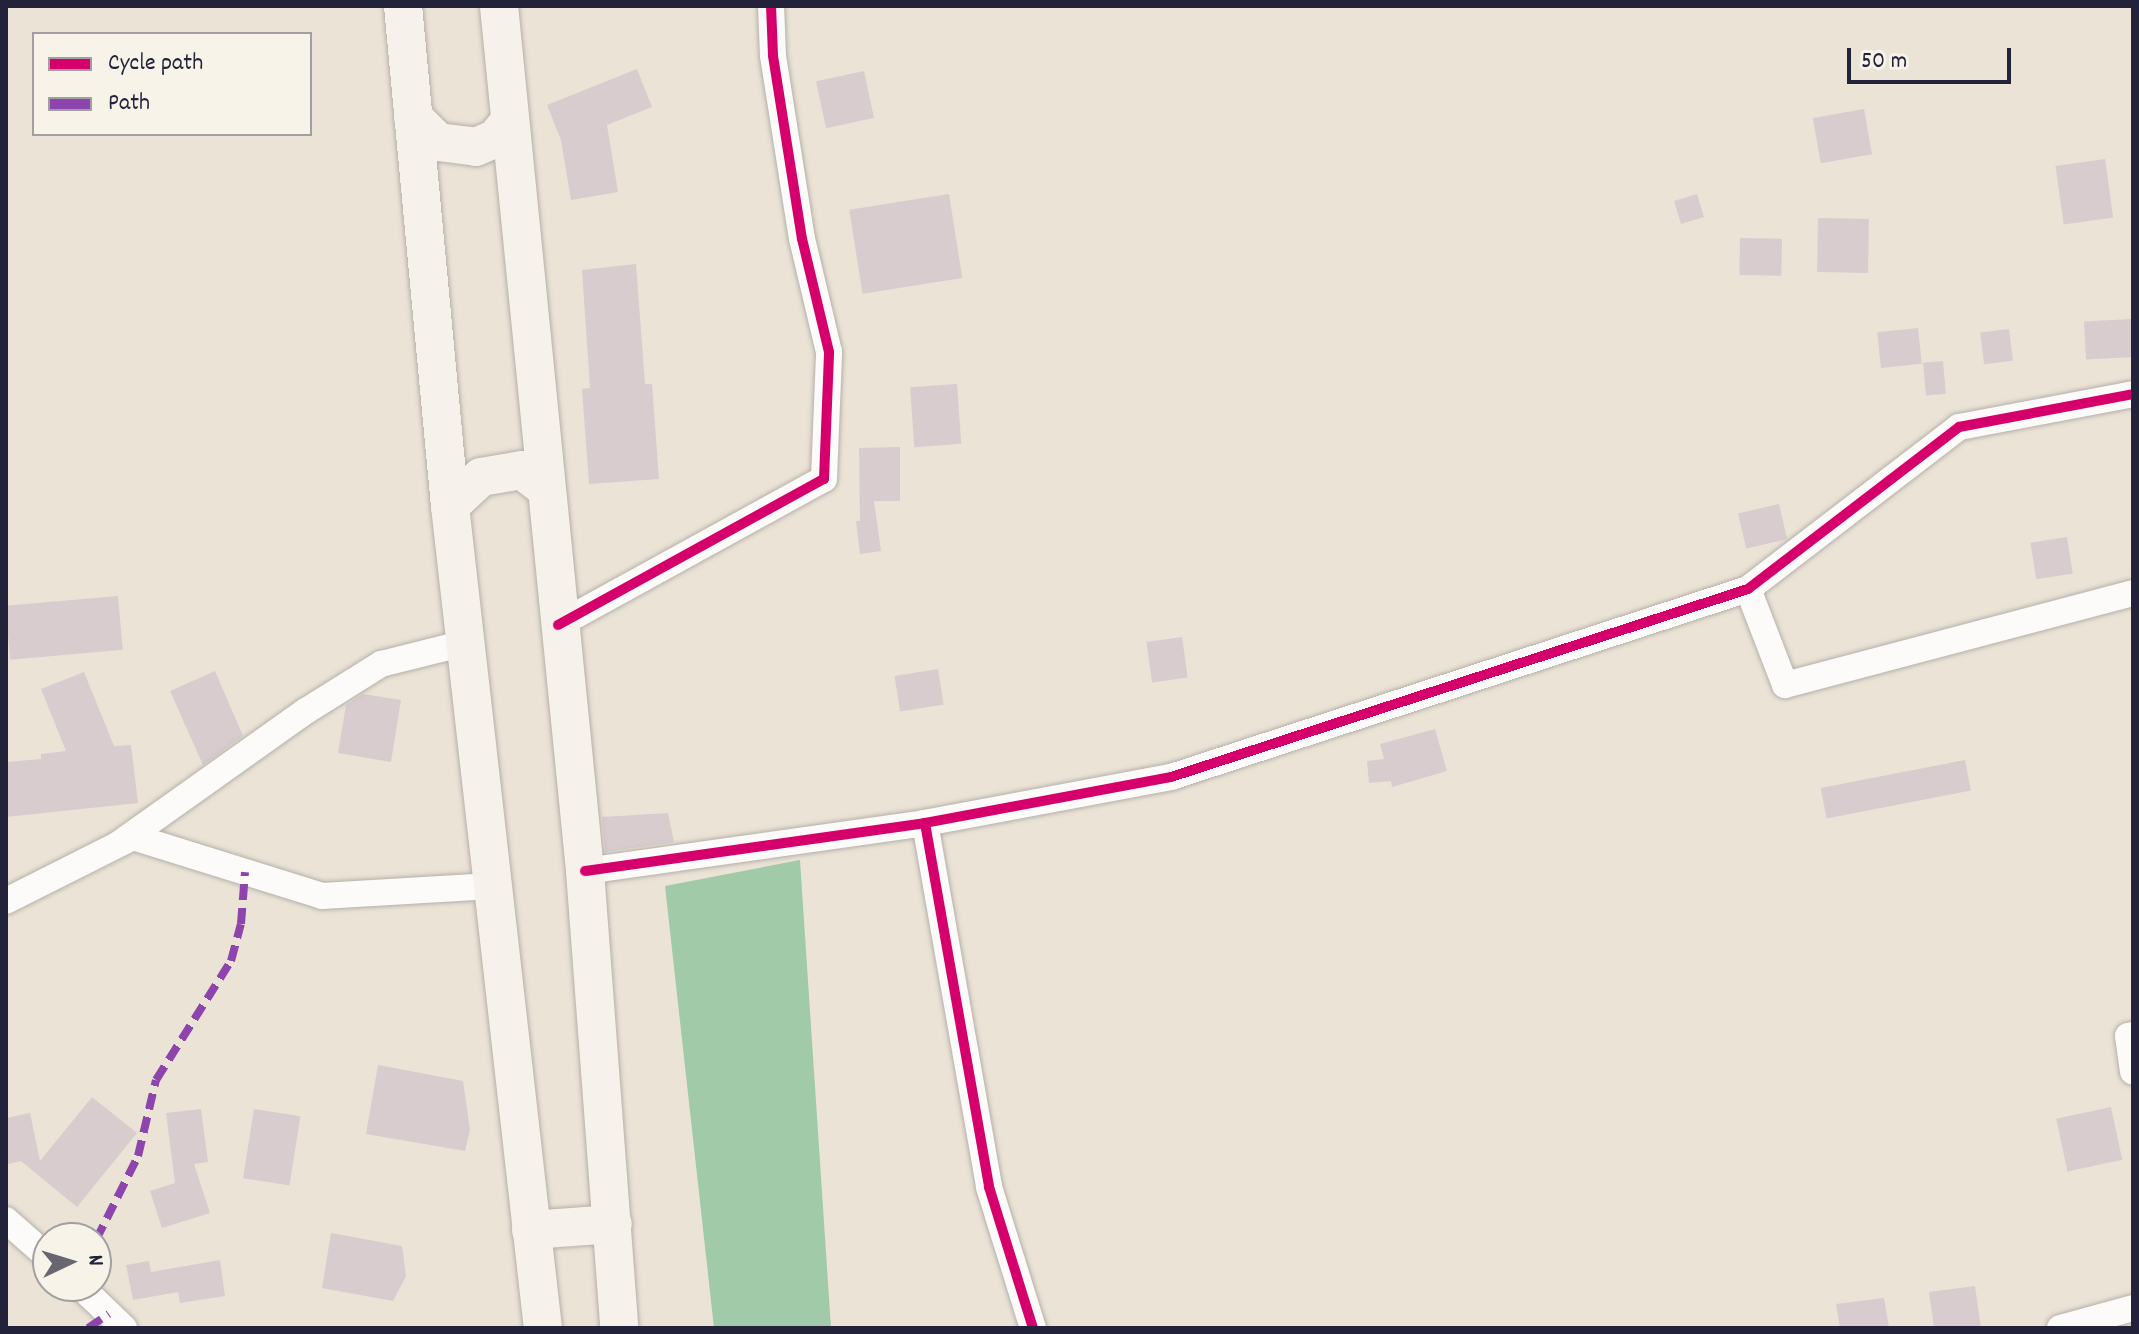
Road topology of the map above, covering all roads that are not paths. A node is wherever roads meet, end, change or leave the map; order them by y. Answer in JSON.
{"nodes":[{"id":1,"x":403,"y":6,"type":"edge"},
{"id":2,"x":499,"y":6,"type":"edge"},
{"id":3,"x":771,"y":6,"type":"edge"},
{"id":4,"x":413,"y":117,"type":"junction"},
{"id":5,"x":510,"y":121,"type":"junction"},
{"id":6,"x":2133,"y":394,"type":"edge"},
{"id":7,"x":545,"y":488,"type":"junction"},
{"id":8,"x":450,"y":506,"type":"junction"},
{"id":9,"x":1748,"y":589,"type":"junction"},
{"id":10,"x":2133,"y":593,"type":"edge"},
{"id":11,"x":558,"y":625,"type":"junction"},
{"id":12,"x":465,"y":643,"type":"junction"},
{"id":13,"x":925,"y":823,"type":"junction"},
{"id":14,"x":120,"y":843,"type":"junction"},
{"id":15,"x":585,"y":871,"type":"junction"},
{"id":16,"x":492,"y":886,"type":"junction"},
{"id":17,"x":6,"y":901,"type":"edge"},
{"id":18,"x":2133,"y":1035,"type":"edge"},
{"id":19,"x":2133,"y":1072,"type":"edge"},
{"id":20,"x":6,"y":1220,"type":"edge"},
{"id":21,"x":613,"y":1224,"type":"junction"},
{"id":22,"x":531,"y":1230,"type":"junction"},
{"id":23,"x":32,"y":1243,"type":"edge"},
{"id":24,"x":97,"y":1302,"type":"edge"},
{"id":25,"x":2133,"y":1308,"type":"edge"},
{"id":26,"x":124,"y":1328,"type":"edge"},
{"id":27,"x":543,"y":1328,"type":"edge"},
{"id":28,"x":619,"y":1328,"type":"edge"},
{"id":29,"x":1033,"y":1328,"type":"edge"},
{"id":30,"x":2060,"y":1328,"type":"edge"}],
"edges":[{"from":1,"to":4,"type":"main road"},
{"from":2,"to":5,"type":"main road"},
{"from":3,"to":11,"type":"street"},
{"from":4,"to":5,"type":"main road"},
{"from":4,"to":8,"type":"main road"},
{"from":5,"to":7,"type":"main road"},
{"from":6,"to":9,"type":"street"},
{"from":7,"to":8,"type":"main road"},
{"from":7,"to":11,"type":"main road"},
{"from":8,"to":12,"type":"main road"},
{"from":9,"to":10,"type":"street"},
{"from":9,"to":13,"type":"street"},
{"from":11,"to":15,"type":"main road"},
{"from":12,"to":14,"type":"street"},
{"from":12,"to":16,"type":"main road"},
{"from":13,"to":15,"type":"street"},
{"from":13,"to":29,"type":"street"},
{"from":14,"to":16,"type":"street"},
{"from":14,"to":17,"type":"street"},
{"from":15,"to":21,"type":"main road"},
{"from":16,"to":22,"type":"main road"},
{"from":18,"to":19,"type":"street"},
{"from":20,"to":23,"type":"street"},
{"from":21,"to":22,"type":"main road"},
{"from":21,"to":28,"type":"main road"},
{"from":22,"to":27,"type":"main road"},
{"from":24,"to":26,"type":"street"},
{"from":25,"to":30,"type":"street"}]}
